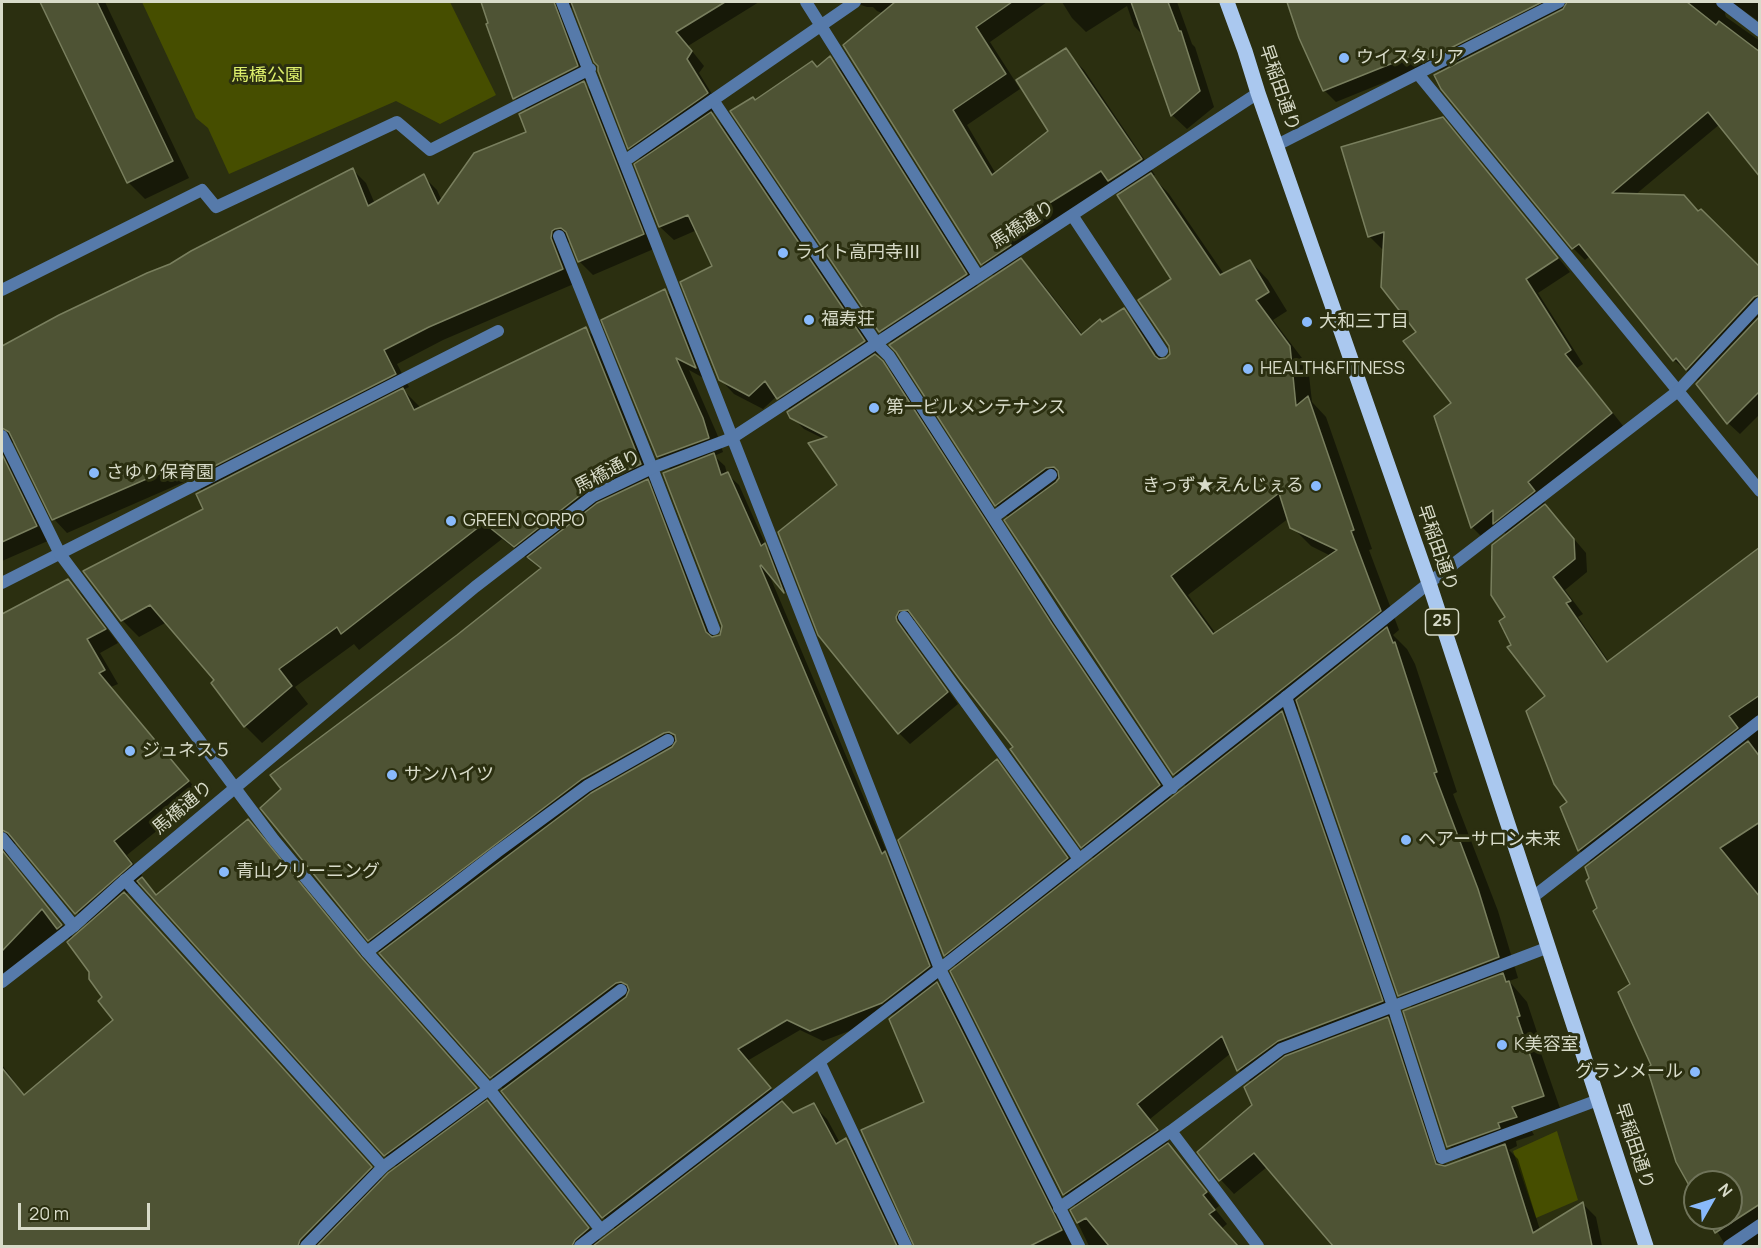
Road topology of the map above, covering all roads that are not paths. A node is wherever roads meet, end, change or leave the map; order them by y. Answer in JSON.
{"nodes":[{"id":1,"x":562,"y":2,"type":"edge"},
{"id":2,"x":806,"y":2,"type":"edge"},
{"id":3,"x":855,"y":2,"type":"edge"},
{"id":4,"x":1227,"y":2,"type":"edge"},
{"id":5,"x":1559,"y":2,"type":"edge"},
{"id":6,"x":1722,"y":2,"type":"edge"},
{"id":7,"x":821,"y":25,"type":"junction"},
{"id":8,"x":1760,"y":31,"type":"edge"},
{"id":9,"x":590,"y":69,"type":"junction"},
{"id":10,"x":1418,"y":74,"type":"junction"},
{"id":11,"x":1258,"y":93,"type":"junction"},
{"id":12,"x":713,"y":100,"type":"junction"},
{"id":13,"x":1277,"y":145,"type":"junction"},
{"id":14,"x":626,"y":160,"type":"junction"},
{"id":15,"x":1072,"y":215,"type":"junction"},
{"id":16,"x":559,"y":236,"type":"dead end"},
{"id":17,"x":978,"y":276,"type":"junction"},
{"id":18,"x":2,"y":290,"type":"edge"},
{"id":19,"x":1760,"y":303,"type":"edge"},
{"id":20,"x":498,"y":331,"type":"dead end"},
{"id":21,"x":877,"y":344,"type":"junction"},
{"id":22,"x":1162,"y":351,"type":"dead end"},
{"id":23,"x":1678,"y":391,"type":"junction"},
{"id":24,"x":2,"y":436,"type":"edge"},
{"id":25,"x":732,"y":438,"type":"junction"},
{"id":26,"x":652,"y":468,"type":"junction"},
{"id":27,"x":1051,"y":475,"type":"dead end"},
{"id":28,"x":1760,"y":491,"type":"edge"},
{"id":29,"x":994,"y":517,"type":"junction"},
{"id":30,"x":60,"y":554,"type":"junction"},
{"id":31,"x":2,"y":583,"type":"edge"},
{"id":32,"x":1429,"y":583,"type":"junction"},
{"id":33,"x":904,"y":617,"type":"dead end"},
{"id":34,"x":714,"y":629,"type":"dead end"},
{"id":35,"x":1286,"y":698,"type":"junction"},
{"id":36,"x":1760,"y":721,"type":"edge"},
{"id":37,"x":668,"y":740,"type":"dead end"},
{"id":38,"x":236,"y":788,"type":"junction"},
{"id":39,"x":1172,"y":788,"type":"junction"},
{"id":40,"x":2,"y":838,"type":"edge"},
{"id":41,"x":1079,"y":859,"type":"junction"},
{"id":42,"x":125,"y":880,"type":"junction"},
{"id":43,"x":1533,"y":897,"type":"junction"},
{"id":44,"x":74,"y":926,"type":"junction"},
{"id":45,"x":1549,"y":947,"type":"junction"},
{"id":46,"x":367,"y":952,"type":"junction"},
{"id":47,"x":940,"y":969,"type":"junction"},
{"id":48,"x":2,"y":982,"type":"edge"},
{"id":49,"x":621,"y":990,"type":"dead end"},
{"id":50,"x":1393,"y":1006,"type":"junction"},
{"id":51,"x":820,"y":1063,"type":"junction"},
{"id":52,"x":489,"y":1089,"type":"junction"},
{"id":53,"x":1598,"y":1100,"type":"junction"},
{"id":54,"x":1171,"y":1131,"type":"junction"},
{"id":55,"x":383,"y":1167,"type":"junction"},
{"id":56,"x":1059,"y":1208,"type":"junction"},
{"id":57,"x":1760,"y":1226,"type":"edge"},
{"id":58,"x":601,"y":1230,"type":"junction"},
{"id":59,"x":306,"y":1246,"type":"edge"},
{"id":60,"x":580,"y":1246,"type":"edge"},
{"id":61,"x":906,"y":1246,"type":"edge"},
{"id":62,"x":1079,"y":1246,"type":"edge"},
{"id":63,"x":1258,"y":1246,"type":"edge"},
{"id":64,"x":1646,"y":1246,"type":"edge"},
{"id":65,"x":1729,"y":1246,"type":"edge"}],
"edges":[{"from":1,"to":9,"type":"street"},
{"from":2,"to":7,"type":"street"},
{"from":3,"to":7,"type":"street"},
{"from":4,"to":11,"type":"main road","name":"早稲田通り","number":"25"},
{"from":5,"to":10,"type":"street"},
{"from":6,"to":8,"type":"street"},
{"from":7,"to":12,"type":"street"},
{"from":7,"to":17,"type":"street"},
{"from":9,"to":14,"type":"street"},
{"from":9,"to":18,"type":"street"},
{"from":10,"to":13,"type":"street"},
{"from":10,"to":23,"type":"street"},
{"from":11,"to":13,"type":"main road","name":"早稲田通り","number":"25"},
{"from":11,"to":15,"type":"street","name":"馬橋通り"},
{"from":12,"to":14,"type":"street"},
{"from":12,"to":21,"type":"street"},
{"from":13,"to":32,"type":"main road","name":"早稲田通り","number":"25"},
{"from":14,"to":25,"type":"street"},
{"from":15,"to":17,"type":"street","name":"馬橋通り"},
{"from":15,"to":22,"type":"street"},
{"from":16,"to":26,"type":"street"},
{"from":17,"to":21,"type":"street","name":"馬橋通り"},
{"from":19,"to":23,"type":"street"},
{"from":20,"to":30,"type":"street"},
{"from":21,"to":25,"type":"street","name":"馬橋通り"},
{"from":21,"to":29,"type":"street"},
{"from":23,"to":28,"type":"street"},
{"from":23,"to":32,"type":"street"},
{"from":24,"to":30,"type":"street"},
{"from":25,"to":26,"type":"street","name":"馬橋通り"},
{"from":25,"to":47,"type":"street"},
{"from":26,"to":34,"type":"street"},
{"from":26,"to":38,"type":"street","name":"馬橋通り"},
{"from":27,"to":29,"type":"street"},
{"from":29,"to":39,"type":"street"},
{"from":30,"to":31,"type":"street"},
{"from":30,"to":38,"type":"street"},
{"from":32,"to":35,"type":"street"},
{"from":32,"to":43,"type":"main road","name":"早稲田通り","number":"25"},
{"from":33,"to":41,"type":"street"},
{"from":35,"to":39,"type":"street"},
{"from":35,"to":50,"type":"street"},
{"from":36,"to":43,"type":"street"},
{"from":37,"to":46,"type":"street"},
{"from":38,"to":42,"type":"street","name":"馬橋通り"},
{"from":38,"to":46,"type":"street"},
{"from":39,"to":41,"type":"street"},
{"from":40,"to":44,"type":"street"},
{"from":41,"to":47,"type":"street"},
{"from":42,"to":44,"type":"street","name":"馬橋通り"},
{"from":42,"to":55,"type":"street"},
{"from":43,"to":45,"type":"main road","name":"早稲田通り","number":"25"},
{"from":44,"to":48,"type":"street","name":"馬橋通り"},
{"from":45,"to":50,"type":"street"},
{"from":45,"to":53,"type":"main road","name":"早稲田通り","number":"25"},
{"from":46,"to":52,"type":"street"},
{"from":47,"to":51,"type":"street"},
{"from":47,"to":56,"type":"street"},
{"from":49,"to":52,"type":"street"},
{"from":50,"to":53,"type":"street"},
{"from":50,"to":54,"type":"street"},
{"from":51,"to":58,"type":"street"},
{"from":51,"to":61,"type":"street"},
{"from":52,"to":55,"type":"street"},
{"from":52,"to":58,"type":"street"},
{"from":53,"to":64,"type":"main road","name":"早稲田通り","number":"25"},
{"from":54,"to":56,"type":"street"},
{"from":54,"to":63,"type":"street"},
{"from":55,"to":59,"type":"street"},
{"from":56,"to":62,"type":"street"},
{"from":57,"to":65,"type":"street"},
{"from":58,"to":60,"type":"street"}]}
